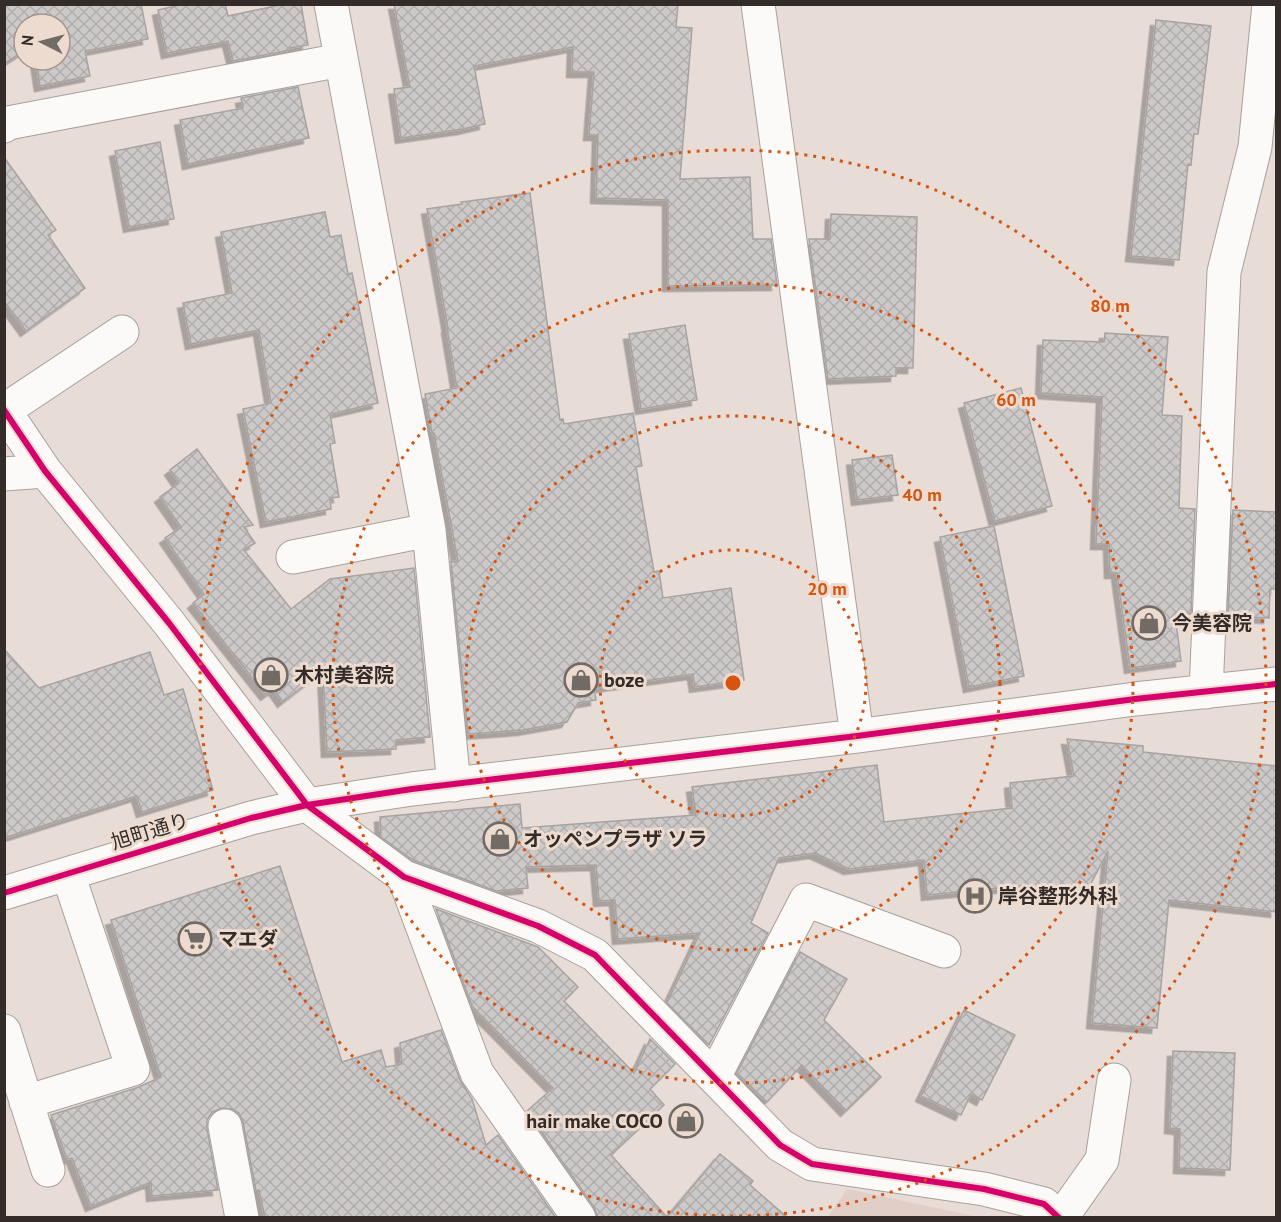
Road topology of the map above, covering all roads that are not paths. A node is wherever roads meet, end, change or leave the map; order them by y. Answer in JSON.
{"nodes":[{"id":1,"x":331,"y":4,"type":"edge"},
{"id":2,"x":758,"y":4,"type":"edge"},
{"id":3,"x":1269,"y":4,"type":"edge"},
{"id":4,"x":342,"y":60,"type":"junction"},
{"id":5,"x":4,"y":126,"type":"edge"},
{"id":6,"x":1266,"y":148,"type":"edge"},
{"id":7,"x":122,"y":332,"type":"dead end"},
{"id":8,"x":5,"y":410,"type":"edge"},
{"id":9,"x":45,"y":471,"type":"junction"},
{"id":10,"x":4,"y":474,"type":"edge"},
{"id":11,"x":429,"y":530,"type":"junction"},
{"id":12,"x":293,"y":557,"type":"dead end"},
{"id":13,"x":1276,"y":684,"type":"edge"},
{"id":14,"x":1206,"y":692,"type":"junction"},
{"id":15,"x":857,"y":736,"type":"junction"},
{"id":16,"x":454,"y":784,"type":"junction"},
{"id":17,"x":307,"y":805,"type":"junction"},
{"id":18,"x":68,"y":873,"type":"junction"},
{"id":19,"x":404,"y":877,"type":"junction"},
{"id":20,"x":4,"y":893,"type":"edge"},
{"id":21,"x":944,"y":951,"type":"dead end"},
{"id":22,"x":4,"y":1031,"type":"edge"},
{"id":23,"x":714,"y":1077,"type":"junction"},
{"id":24,"x":1114,"y":1080,"type":"dead end"},
{"id":25,"x":27,"y":1102,"type":"junction"},
{"id":26,"x":225,"y":1126,"type":"dead end"},
{"id":27,"x":48,"y":1170,"type":"dead end"},
{"id":28,"x":242,"y":1218,"type":"edge"},
{"id":29,"x":579,"y":1218,"type":"edge"},
{"id":30,"x":1060,"y":1218,"type":"edge"}],
"edges":[{"from":1,"to":4,"type":"street"},
{"from":2,"to":15,"type":"street"},
{"from":3,"to":6,"type":"street"},
{"from":4,"to":5,"type":"street"},
{"from":4,"to":11,"type":"street"},
{"from":6,"to":14,"type":"street"},
{"from":7,"to":8,"type":"street"},
{"from":8,"to":9,"type":"street"},
{"from":9,"to":10,"type":"street"},
{"from":9,"to":17,"type":"street"},
{"from":11,"to":12,"type":"street"},
{"from":11,"to":16,"type":"street"},
{"from":13,"to":14,"type":"street","name":"旭町通り"},
{"from":14,"to":15,"type":"street","name":"旭町通り"},
{"from":15,"to":16,"type":"street","name":"旭町通り"},
{"from":16,"to":17,"type":"street","name":"旭町通り"},
{"from":17,"to":18,"type":"street","name":"旭町通り"},
{"from":17,"to":19,"type":"street"},
{"from":18,"to":20,"type":"street","name":"旭町通り"},
{"from":18,"to":25,"type":"street"},
{"from":19,"to":23,"type":"street"},
{"from":19,"to":29,"type":"street"},
{"from":21,"to":23,"type":"street"},
{"from":22,"to":25,"type":"street"},
{"from":23,"to":30,"type":"street"},
{"from":24,"to":30,"type":"street"},
{"from":25,"to":27,"type":"street"},
{"from":26,"to":28,"type":"street"}]}
